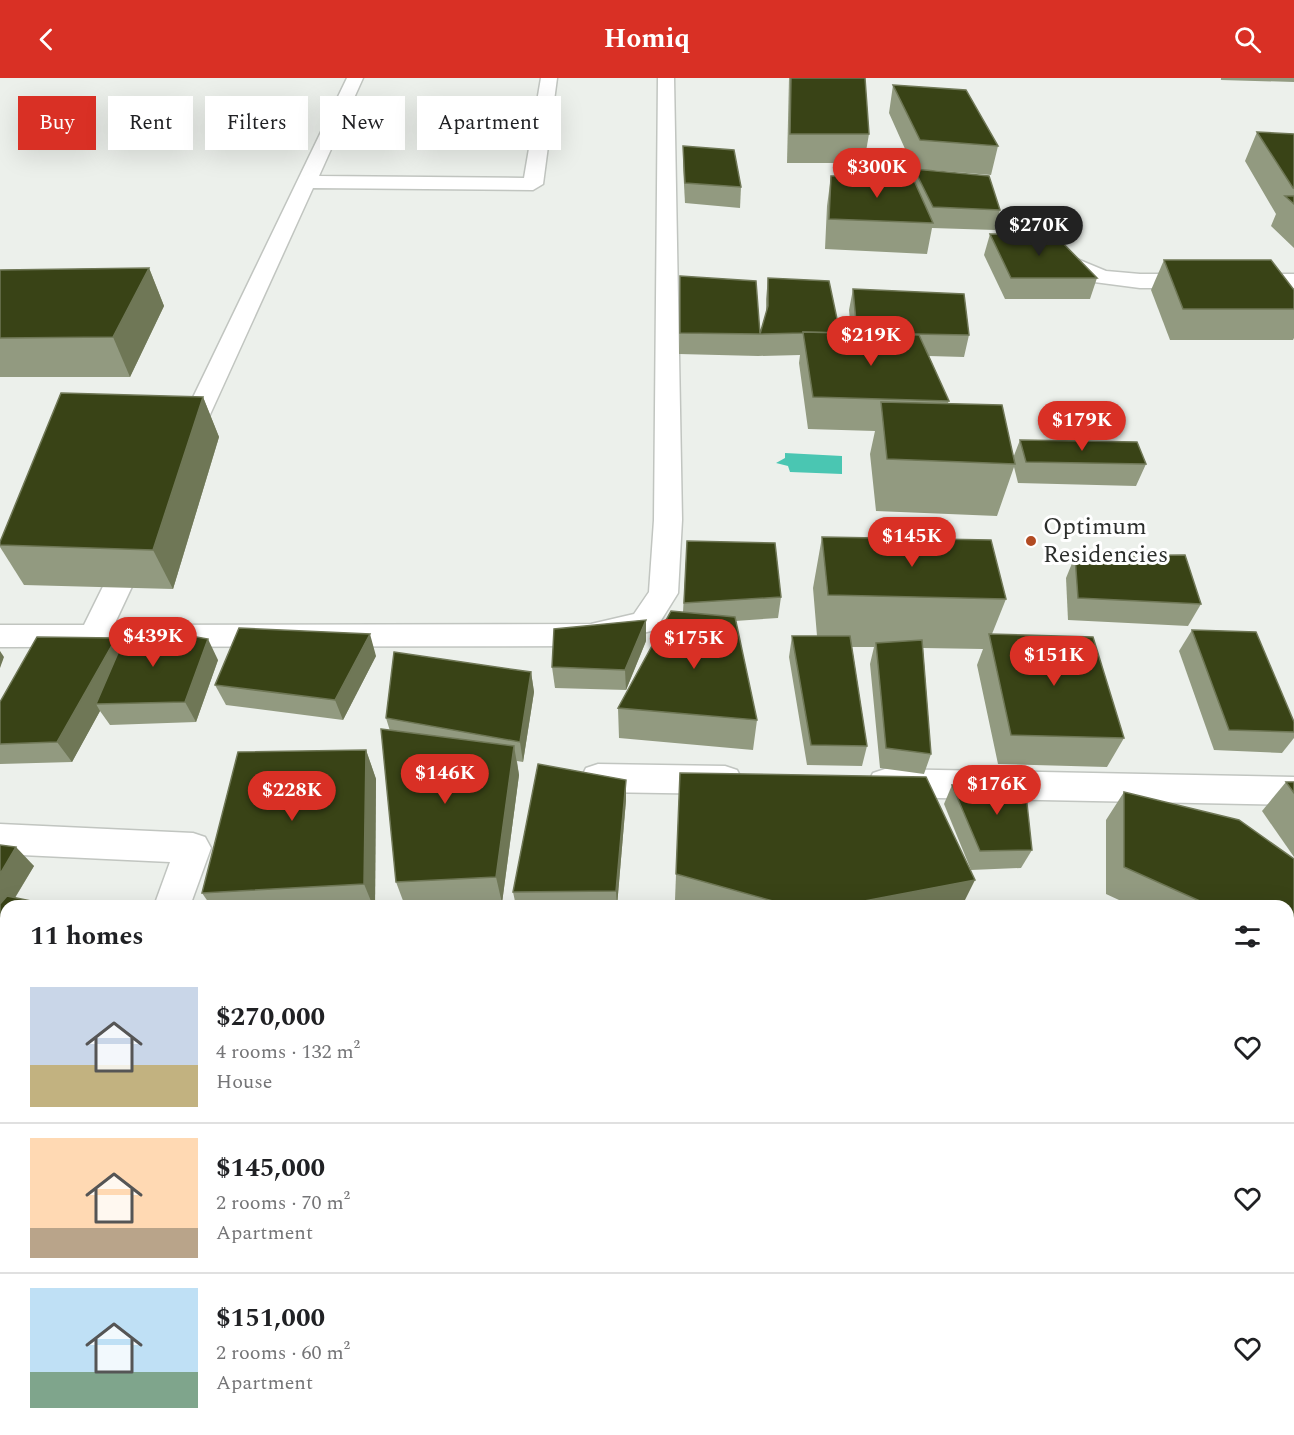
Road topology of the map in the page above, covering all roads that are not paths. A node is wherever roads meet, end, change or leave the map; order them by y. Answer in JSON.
{"nodes":[{"id":1,"x":355,"y":78,"type":"edge"},
{"id":2,"x":549,"y":78,"type":"edge"},
{"id":3,"x":666,"y":78,"type":"edge"},
{"id":4,"x":307,"y":182,"type":"junction"},
{"id":5,"x":1065,"y":260,"type":"edge"},
{"id":6,"x":1291,"y":285,"type":"edge"},
{"id":7,"x":175,"y":463,"type":"edge"},
{"id":8,"x":145,"y":528,"type":"edge"},
{"id":9,"x":0,"y":636,"type":"edge"},
{"id":10,"x":94,"y":636,"type":"junction"},
{"id":11,"x":598,"y":778,"type":"edge"},
{"id":12,"x":754,"y":781,"type":"edge"},
{"id":13,"x":850,"y":783,"type":"edge"},
{"id":14,"x":1294,"y":791,"type":"edge"},
{"id":15,"x":0,"y":840,"type":"edge"},
{"id":16,"x":174,"y":900,"type":"edge"}],
"edges":[{"from":1,"to":4,"type":"street"},
{"from":2,"to":4,"type":"street"},
{"from":3,"to":10,"type":"street"},
{"from":4,"to":7,"type":"street"},
{"from":5,"to":6,"type":"street"},
{"from":8,"to":10,"type":"street"},
{"from":9,"to":10,"type":"street"},
{"from":11,"to":12,"type":"street"},
{"from":13,"to":14,"type":"street"},
{"from":15,"to":16,"type":"street"}]}
